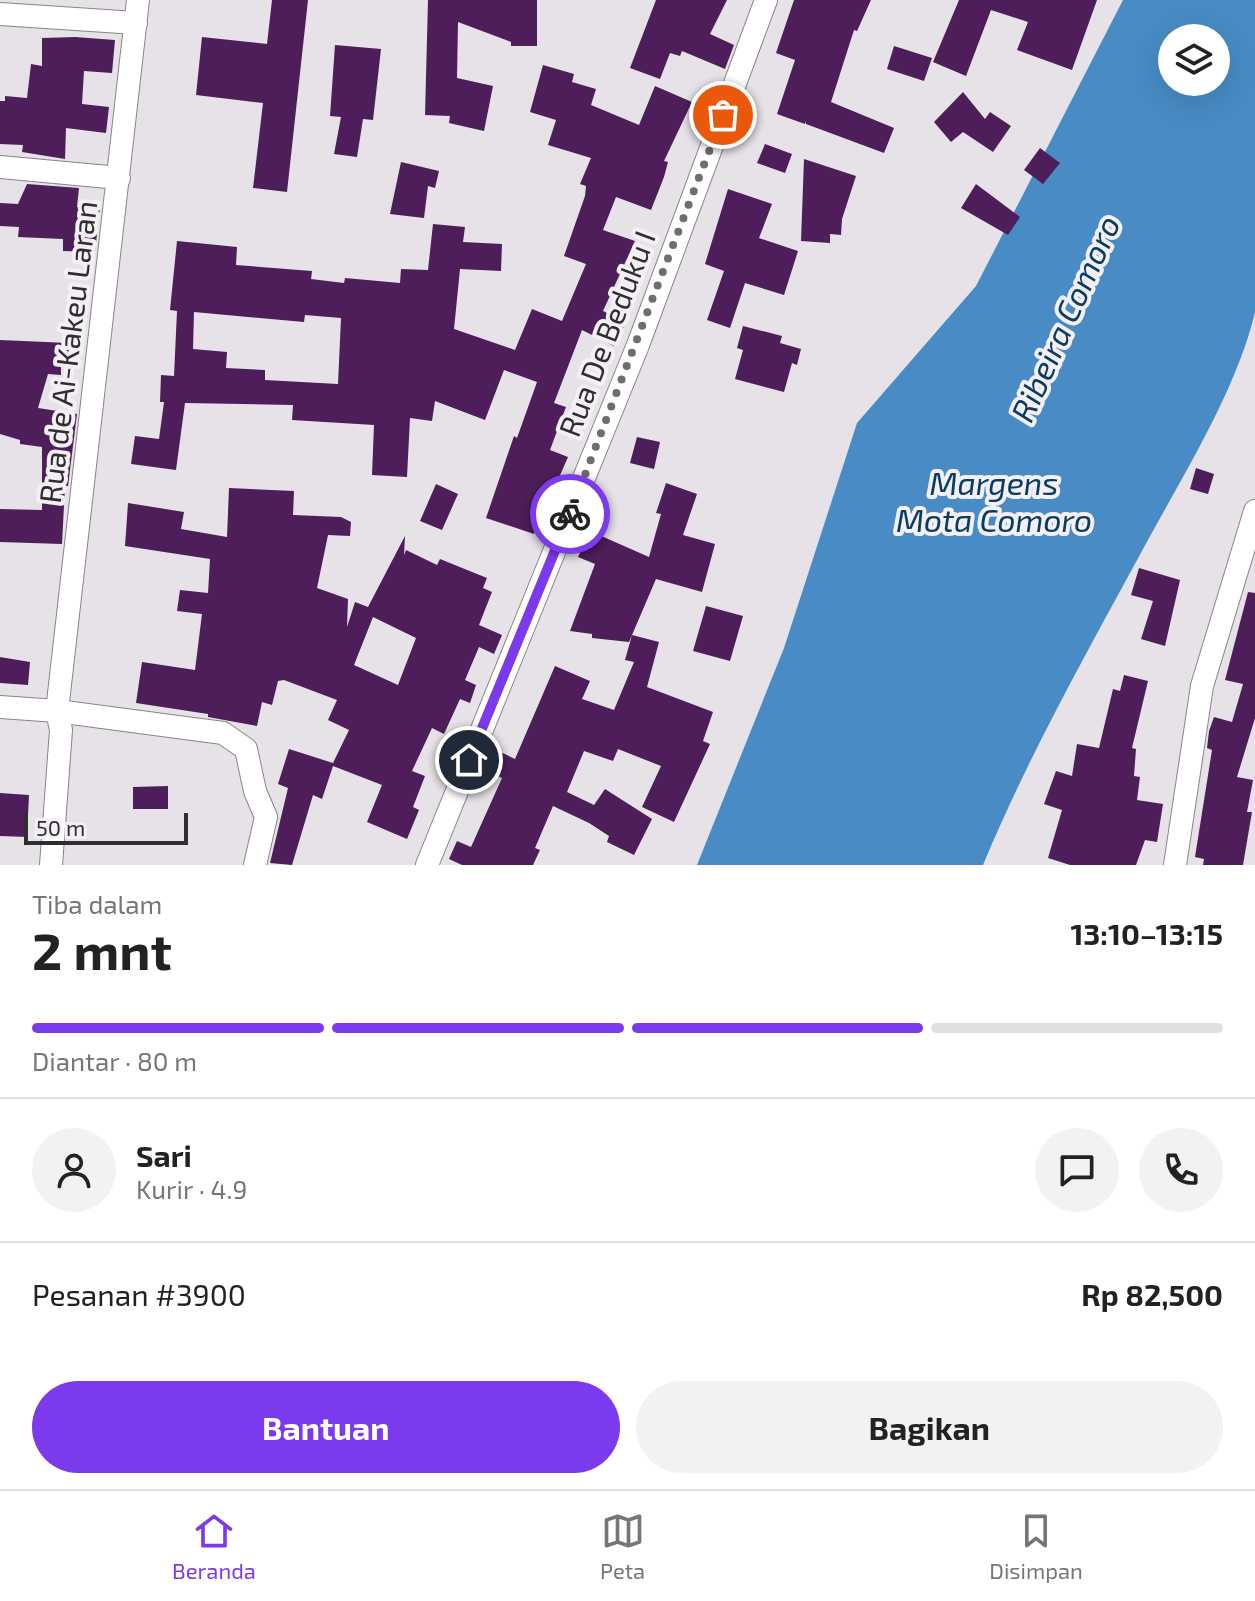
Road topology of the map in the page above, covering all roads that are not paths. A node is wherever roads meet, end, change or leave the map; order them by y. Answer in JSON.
{"nodes":[{"id":1,"x":138,"y":0,"type":"edge"},
{"id":2,"x":766,"y":0,"type":"edge"},
{"id":3,"x":0,"y":14,"type":"edge"},
{"id":4,"x":136,"y":23,"type":"junction"},
{"id":5,"x":0,"y":167,"type":"edge"},
{"id":6,"x":119,"y":178,"type":"junction"},
{"id":7,"x":1255,"y":511,"type":"edge"},
{"id":8,"x":0,"y":707,"type":"edge"},
{"id":9,"x":57,"y":711,"type":"junction"},
{"id":10,"x":51,"y":865,"type":"edge"},
{"id":11,"x":255,"y":865,"type":"edge"},
{"id":12,"x":427,"y":865,"type":"edge"},
{"id":13,"x":1175,"y":865,"type":"edge"}],
"edges":[{"from":1,"to":4,"type":"street","name":"Rua de Ai-Kakeu Laran"},
{"from":2,"to":12,"type":"street","name":"Rua De Beduku I"},
{"from":3,"to":4,"type":"street"},
{"from":4,"to":6,"type":"street","name":"Rua de Ai-Kakeu Laran"},
{"from":5,"to":6,"type":"street"},
{"from":6,"to":9,"type":"street","name":"Rua de Ai-Kakeu Laran"},
{"from":7,"to":13,"type":"street"},
{"from":8,"to":9,"type":"street"},
{"from":9,"to":10,"type":"street","name":"Rua de Ai-Kakeu Laran"},
{"from":9,"to":11,"type":"street"}]}
